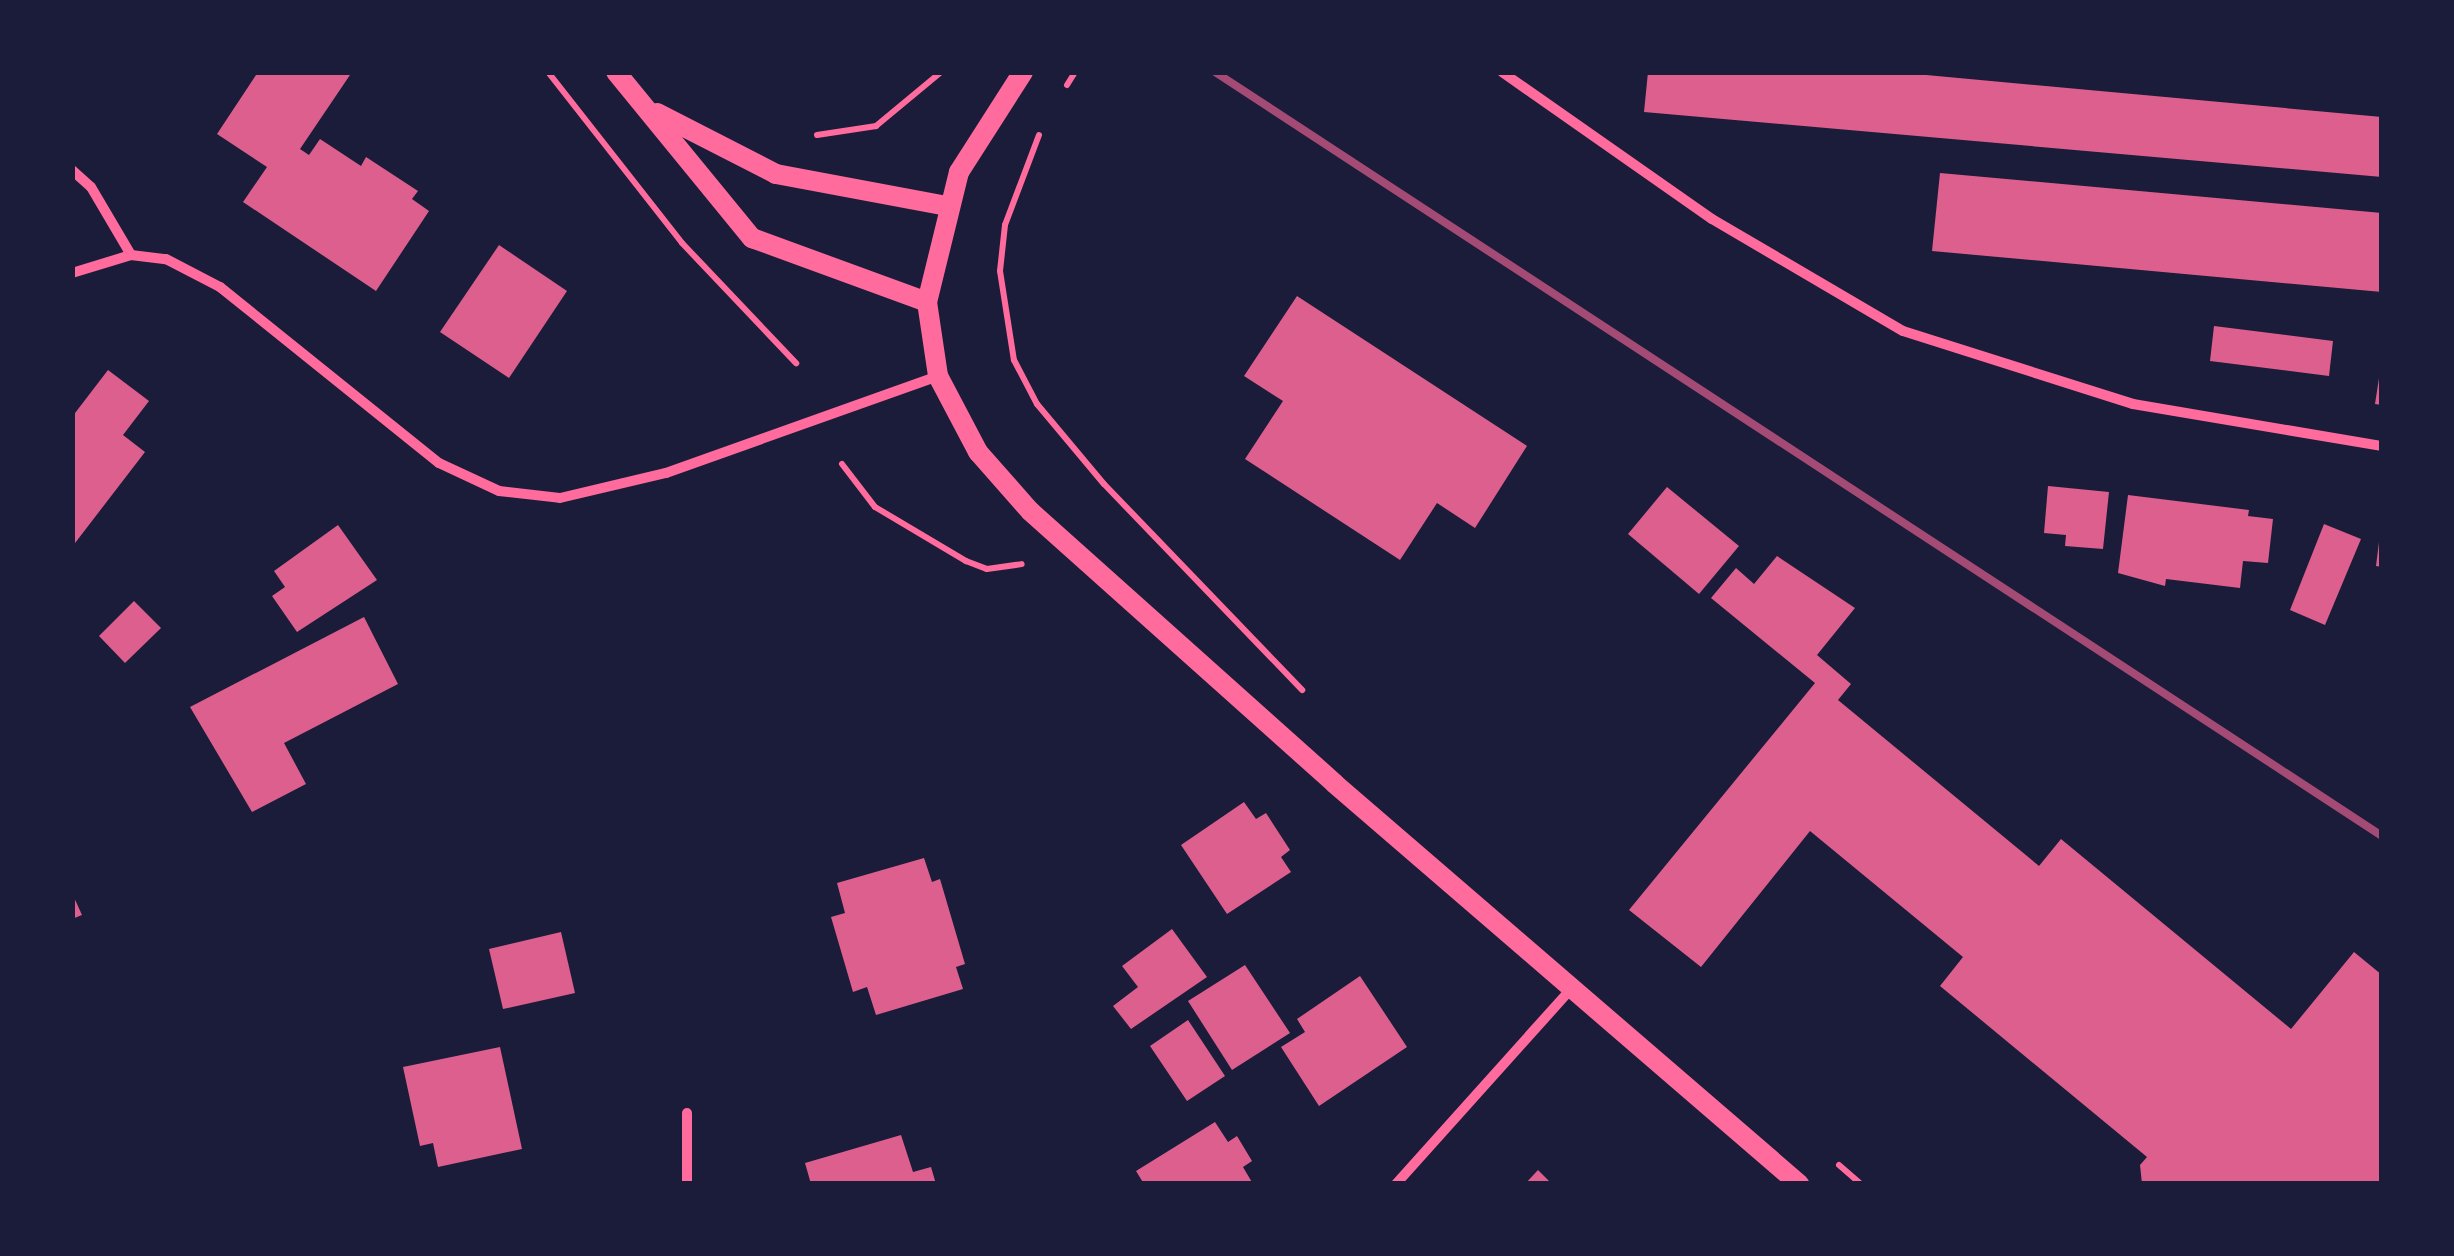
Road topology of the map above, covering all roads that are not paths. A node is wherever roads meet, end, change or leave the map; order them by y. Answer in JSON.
{"nodes":[{"id":1,"x":616,"y":72,"type":"edge"},
{"id":2,"x":1023,"y":72,"type":"edge"},
{"id":3,"x":1502,"y":72,"type":"edge"},
{"id":4,"x":651,"y":110,"type":"junction"},
{"id":5,"x":72,"y":170,"type":"edge"},
{"id":6,"x":947,"y":206,"type":"junction"},
{"id":7,"x":131,"y":254,"type":"junction"},
{"id":8,"x":72,"y":273,"type":"edge"},
{"id":9,"x":927,"y":302,"type":"junction"},
{"id":10,"x":938,"y":376,"type":"junction"},
{"id":11,"x":2382,"y":446,"type":"edge"},
{"id":12,"x":1569,"y":990,"type":"junction"},
{"id":13,"x":688,"y":1113,"type":"dead end"},
{"id":14,"x":687,"y":1184,"type":"edge"},
{"id":15,"x":1396,"y":1184,"type":"edge"},
{"id":16,"x":1798,"y":1184,"type":"edge"}],
"edges":[{"from":1,"to":4,"type":"main road"},
{"from":2,"to":6,"type":"main road"},
{"from":3,"to":11,"type":"street"},
{"from":4,"to":6,"type":"main road"},
{"from":4,"to":9,"type":"main road"},
{"from":5,"to":7,"type":"street"},
{"from":6,"to":9,"type":"main road"},
{"from":7,"to":8,"type":"street"},
{"from":7,"to":10,"type":"street"},
{"from":9,"to":10,"type":"main road"},
{"from":10,"to":12,"type":"main road"},
{"from":12,"to":15,"type":"street"},
{"from":12,"to":16,"type":"main road"},
{"from":13,"to":14,"type":"street"}]}
